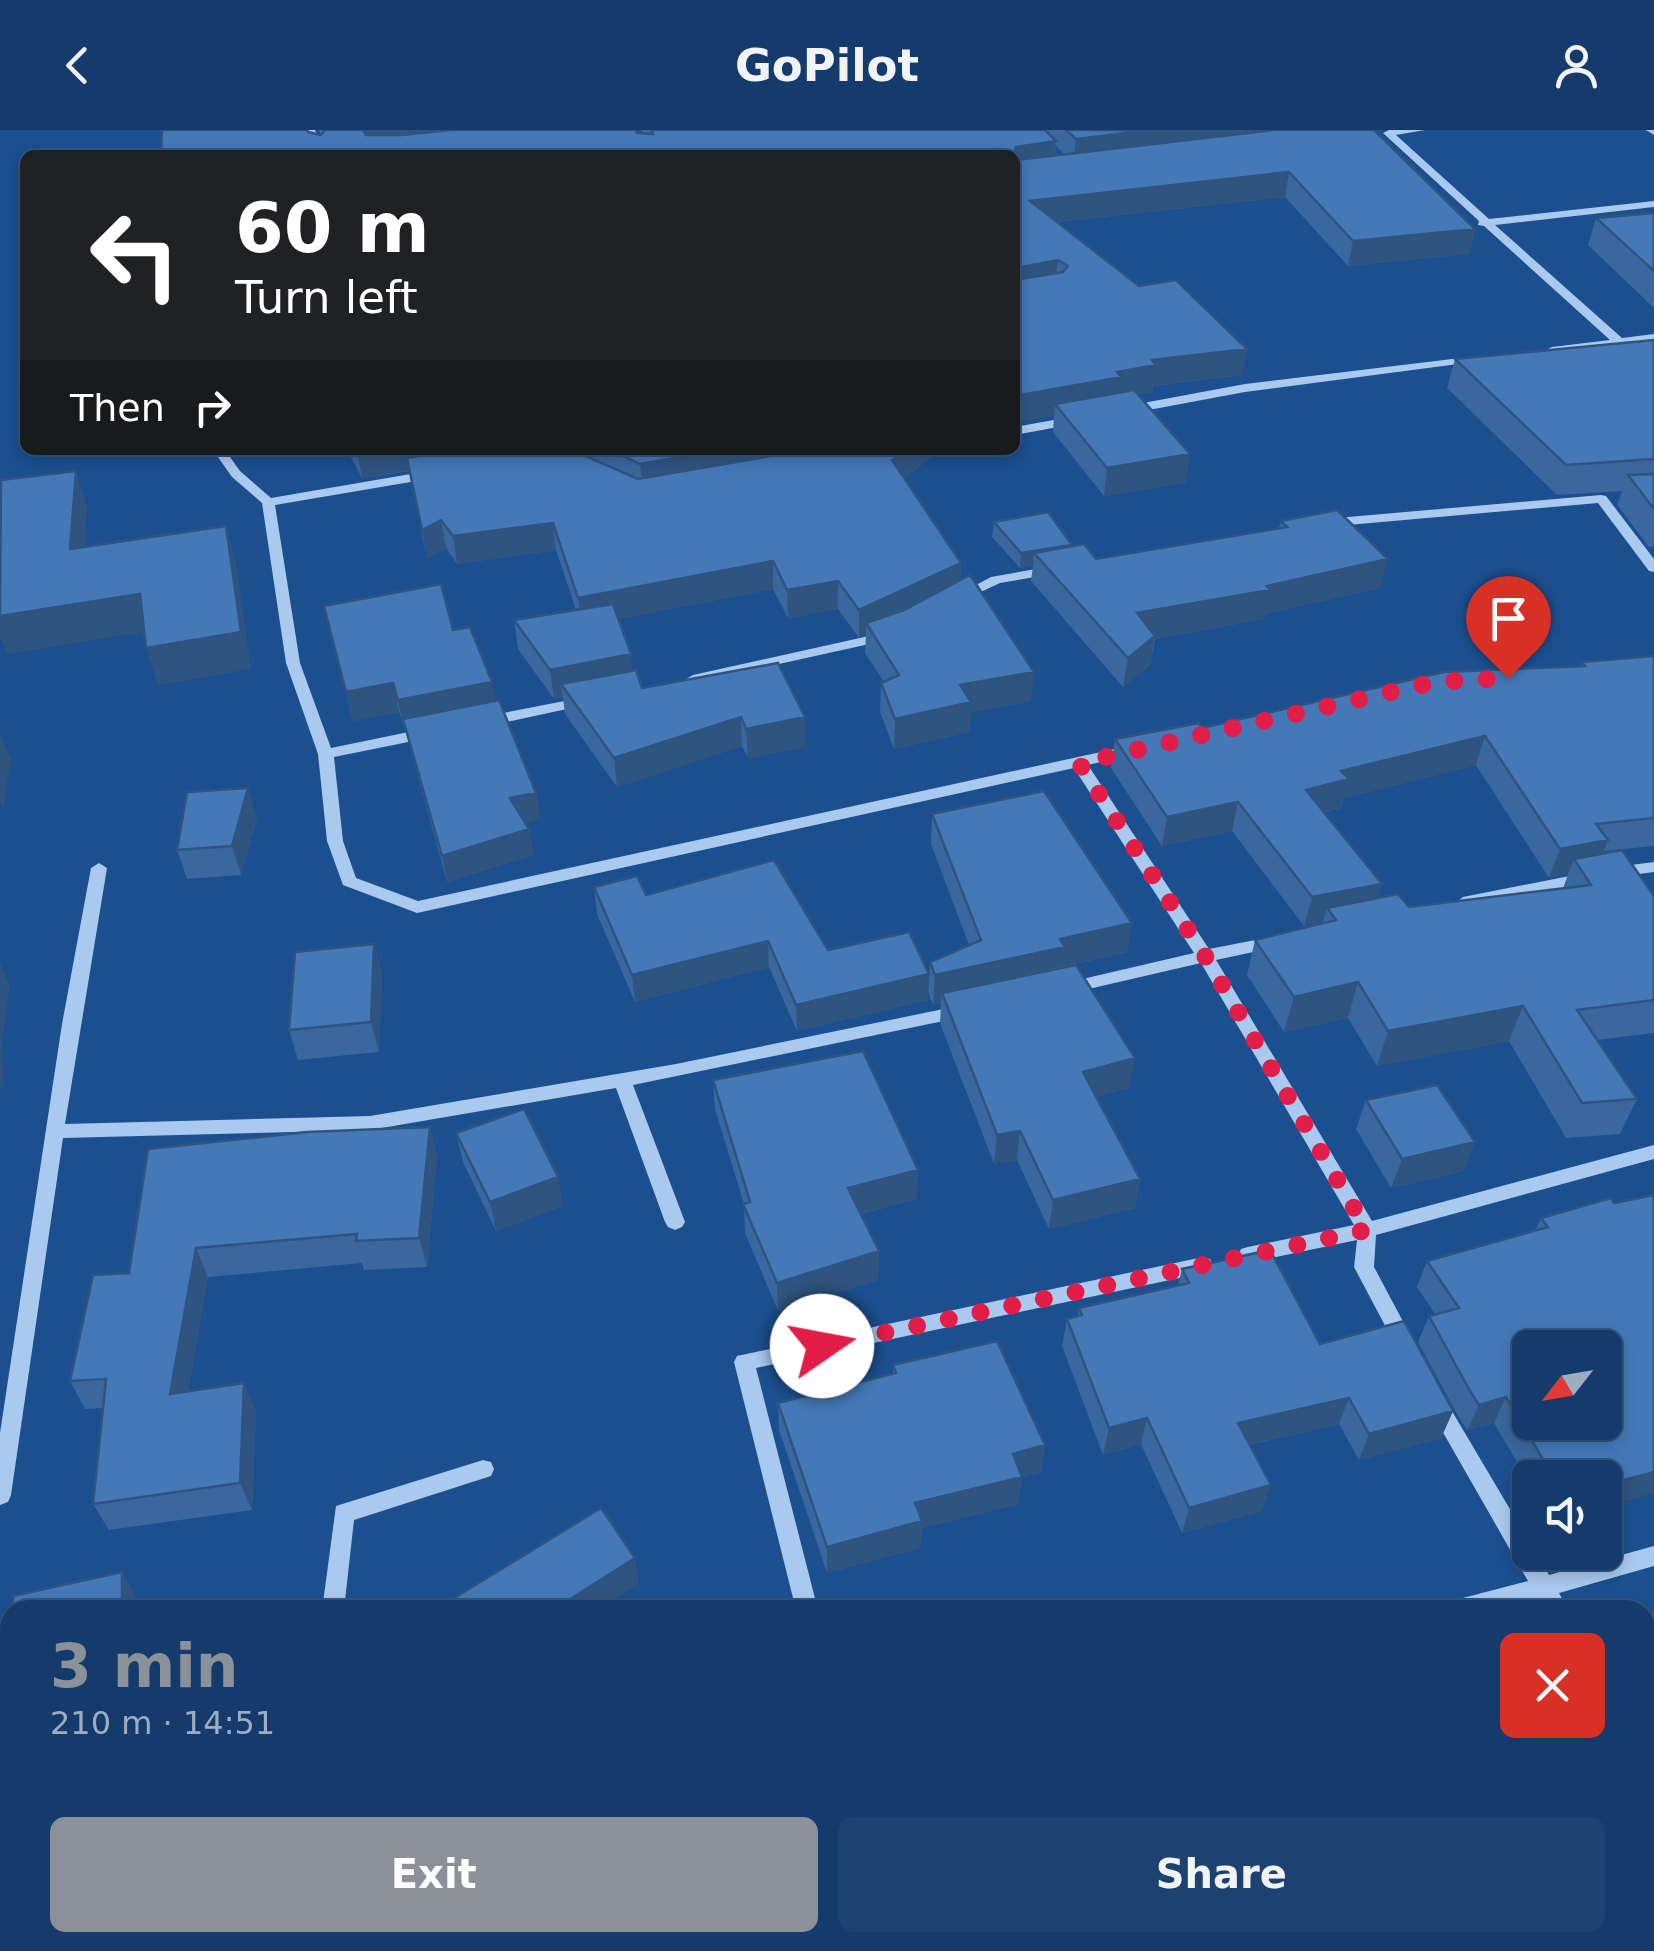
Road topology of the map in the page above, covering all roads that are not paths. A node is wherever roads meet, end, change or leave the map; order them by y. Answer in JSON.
{"nodes":[{"id":1,"x":1420,"y":130,"type":"edge"},
{"id":2,"x":1386,"y":132,"type":"edge"},
{"id":3,"x":1368,"y":136,"type":"edge"},
{"id":4,"x":1654,"y":204,"type":"edge"},
{"id":5,"x":1482,"y":223,"type":"junction"},
{"id":6,"x":1654,"y":337,"type":"edge"},
{"id":7,"x":1619,"y":342,"type":"junction"},
{"id":8,"x":1540,"y":352,"type":"edge"},
{"id":9,"x":1501,"y":356,"type":"edge"},
{"id":10,"x":1111,"y":413,"type":"edge"},
{"id":11,"x":1092,"y":417,"type":"edge"},
{"id":12,"x":1020,"y":430,"type":"edge"},
{"id":13,"x":223,"y":455,"type":"edge"},
{"id":14,"x":458,"y":470,"type":"edge"},
{"id":15,"x":1619,"y":498,"type":"dead end"},
{"id":16,"x":1601,"y":499,"type":"junction"},
{"id":17,"x":268,"y":502,"type":"junction"},
{"id":18,"x":1301,"y":527,"type":"edge"},
{"id":19,"x":1072,"y":567,"type":"edge"},
{"id":20,"x":1654,"y":568,"type":"edge"},
{"id":21,"x":942,"y":608,"type":"edge"},
{"id":22,"x":896,"y":633,"type":"edge"},
{"id":23,"x":672,"y":684,"type":"edge"},
{"id":24,"x":595,"y":699,"type":"edge"},
{"id":25,"x":460,"y":726,"type":"edge"},
{"id":26,"x":441,"y":730,"type":"edge"},
{"id":27,"x":1154,"y":746,"type":"edge"},
{"id":28,"x":326,"y":754,"type":"junction"},
{"id":29,"x":1079,"y":763,"type":"junction"},
{"id":30,"x":1654,"y":866,"type":"edge"},
{"id":31,"x":99,"y":868,"type":"dead end"},
{"id":32,"x":1632,"y":868,"type":"junction"},
{"id":33,"x":1643,"y":884,"type":"edge"},
{"id":34,"x":1438,"y":908,"type":"edge"},
{"id":35,"x":1302,"y":936,"type":"edge"},
{"id":36,"x":1205,"y":956,"type":"junction"},
{"id":37,"x":1055,"y":990,"type":"edge"},
{"id":38,"x":979,"y":1007,"type":"edge"},
{"id":39,"x":622,"y":1080,"type":"junction"},
{"id":40,"x":54,"y":1132,"type":"junction"},
{"id":41,"x":1654,"y":1152,"type":"edge"},
{"id":42,"x":674,"y":1222,"type":"dead end"},
{"id":43,"x":1367,"y":1230,"type":"junction"},
{"id":44,"x":1411,"y":1354,"type":"edge"},
{"id":45,"x":1429,"y":1389,"type":"edge"},
{"id":46,"x":484,"y":1469,"type":"dead end"},
{"id":47,"x":0,"y":1495,"type":"edge"},
{"id":48,"x":1654,"y":1556,"type":"edge"},
{"id":49,"x":1542,"y":1586,"type":"junction"},
{"id":50,"x":334,"y":1600,"type":"edge"},
{"id":51,"x":804,"y":1600,"type":"edge"},
{"id":52,"x":1493,"y":1600,"type":"edge"},
{"id":53,"x":1551,"y":1600,"type":"edge"}],
"edges":[{"from":1,"to":2,"type":"street"},
{"from":2,"to":3,"type":"street"},
{"from":2,"to":5,"type":"street"},
{"from":4,"to":5,"type":"street"},
{"from":5,"to":7,"type":"street"},
{"from":6,"to":7,"type":"street"},
{"from":7,"to":8,"type":"street"},
{"from":9,"to":10,"type":"street"},
{"from":11,"to":12,"type":"street"},
{"from":13,"to":17,"type":"street"},
{"from":14,"to":17,"type":"street"},
{"from":15,"to":16,"type":"street"},
{"from":16,"to":18,"type":"street"},
{"from":16,"to":20,"type":"street"},
{"from":17,"to":28,"type":"street"},
{"from":19,"to":21,"type":"street"},
{"from":22,"to":23,"type":"street"},
{"from":24,"to":25,"type":"street"},
{"from":26,"to":28,"type":"street"},
{"from":27,"to":29,"type":"street"},
{"from":28,"to":29,"type":"street"},
{"from":29,"to":36,"type":"street"},
{"from":30,"to":32,"type":"street"},
{"from":31,"to":40,"type":"street"},
{"from":32,"to":33,"type":"street"},
{"from":32,"to":34,"type":"street"},
{"from":35,"to":36,"type":"street"},
{"from":36,"to":37,"type":"street"},
{"from":36,"to":43,"type":"street"},
{"from":38,"to":39,"type":"street"},
{"from":39,"to":40,"type":"street"},
{"from":39,"to":42,"type":"street"},
{"from":40,"to":47,"type":"street"},
{"from":41,"to":43,"type":"street"},
{"from":43,"to":44,"type":"street"},
{"from":43,"to":51,"type":"street"},
{"from":45,"to":49,"type":"street"},
{"from":46,"to":50,"type":"street"},
{"from":48,"to":49,"type":"street"},
{"from":49,"to":52,"type":"street"},
{"from":49,"to":53,"type":"street"}]}
